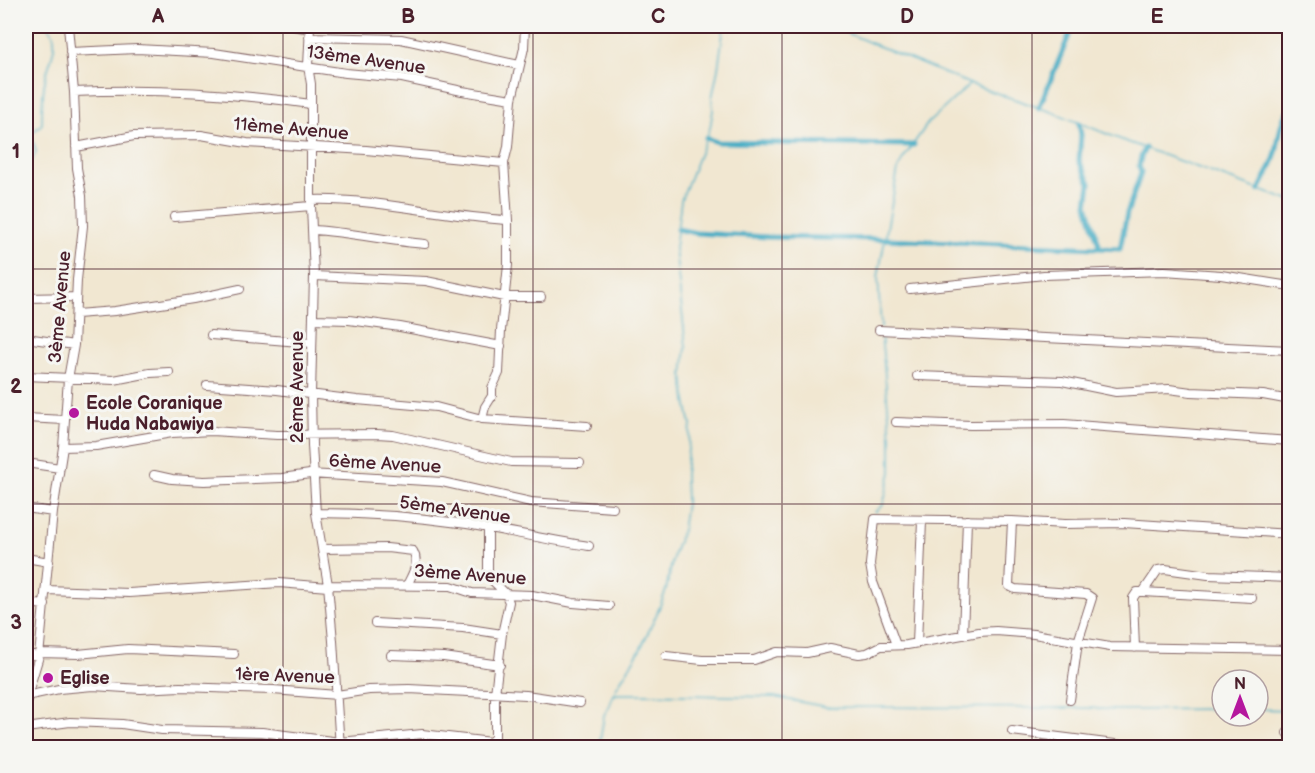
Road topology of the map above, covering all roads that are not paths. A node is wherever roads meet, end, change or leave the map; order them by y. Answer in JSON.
{"nodes":[{"id":1,"x":68,"y":26,"type":"edge"},
{"id":2,"x":293,"y":26,"type":"edge"},
{"id":3,"x":525,"y":26,"type":"edge"},
{"id":4,"x":310,"y":30,"type":"edge"},
{"id":5,"x":70,"y":52,"type":"junction"},
{"id":6,"x":519,"y":65,"type":"junction"},
{"id":7,"x":308,"y":66,"type":"junction"},
{"id":8,"x":74,"y":92,"type":"junction"},
{"id":9,"x":512,"y":99,"type":"junction"},
{"id":10,"x":311,"y":104,"type":"junction"},
{"id":11,"x":76,"y":147,"type":"junction"},
{"id":12,"x":310,"y":148,"type":"junction"},
{"id":13,"x":504,"y":163,"type":"junction"},
{"id":14,"x":311,"y":203,"type":"junction"},
{"id":15,"x":174,"y":217,"type":"dead end"},
{"id":16,"x":508,"y":220,"type":"junction"},
{"id":17,"x":312,"y":231,"type":"junction"},
{"id":18,"x":425,"y":244,"type":"dead end"},
{"id":19,"x":314,"y":276,"type":"junction"},
{"id":20,"x":1290,"y":286,"type":"edge"},
{"id":21,"x":240,"y":289,"type":"dead end"},
{"id":22,"x":910,"y":289,"type":"dead end"},
{"id":23,"x":76,"y":297,"type":"junction"},
{"id":24,"x":504,"y":297,"type":"junction"},
{"id":25,"x":541,"y":297,"type":"dead end"},
{"id":26,"x":26,"y":298,"type":"edge"},
{"id":27,"x":76,"y":315,"type":"junction"},
{"id":28,"x":313,"y":319,"type":"junction"},
{"id":29,"x":881,"y":330,"type":"dead end"},
{"id":30,"x":211,"y":335,"type":"dead end"},
{"id":31,"x":26,"y":338,"type":"edge"},
{"id":32,"x":312,"y":343,"type":"junction"},
{"id":33,"x":74,"y":345,"type":"junction"},
{"id":34,"x":501,"y":346,"type":"junction"},
{"id":35,"x":1290,"y":350,"type":"edge"},
{"id":36,"x":169,"y":372,"type":"dead end"},
{"id":37,"x":26,"y":376,"type":"edge"},
{"id":38,"x":916,"y":376,"type":"dead end"},
{"id":39,"x":68,"y":379,"type":"junction"},
{"id":40,"x":207,"y":385,"type":"dead end"},
{"id":41,"x":311,"y":394,"type":"junction"},
{"id":42,"x":1290,"y":400,"type":"edge"},
{"id":43,"x":26,"y":418,"type":"edge"},
{"id":44,"x":482,"y":419,"type":"junction"},
{"id":45,"x":64,"y":420,"type":"junction"},
{"id":46,"x":896,"y":422,"type":"dead end"},
{"id":47,"x":587,"y":426,"type":"dead end"},
{"id":48,"x":311,"y":434,"type":"junction"},
{"id":49,"x":1290,"y":441,"type":"edge"},
{"id":50,"x":63,"y":447,"type":"junction"},
{"id":51,"x":26,"y":463,"type":"edge"},
{"id":52,"x":580,"y":463,"type":"dead end"},
{"id":53,"x":60,"y":468,"type":"junction"},
{"id":54,"x":154,"y":475,"type":"dead end"},
{"id":55,"x":313,"y":475,"type":"junction"},
{"id":56,"x":26,"y":508,"type":"edge"},
{"id":57,"x":614,"y":508,"type":"dead end"},
{"id":58,"x":53,"y":512,"type":"junction"},
{"id":59,"x":316,"y":513,"type":"junction"},
{"id":60,"x":967,"y":520,"type":"junction"},
{"id":61,"x":922,"y":521,"type":"junction"},
{"id":62,"x":1012,"y":521,"type":"junction"},
{"id":63,"x":488,"y":528,"type":"junction"},
{"id":64,"x":1290,"y":534,"type":"edge"},
{"id":65,"x":589,"y":546,"type":"dead end"},
{"id":66,"x":322,"y":549,"type":"junction"},
{"id":67,"x":26,"y":558,"type":"edge"},
{"id":68,"x":49,"y":562,"type":"junction"},
{"id":69,"x":1290,"y":578,"type":"edge"},
{"id":70,"x":407,"y":585,"type":"junction"},
{"id":71,"x":328,"y":586,"type":"junction"},
{"id":72,"x":46,"y":590,"type":"junction"},
{"id":73,"x":1143,"y":592,"type":"junction"},
{"id":74,"x":505,"y":593,"type":"junction"},
{"id":75,"x":1252,"y":598,"type":"dead end"},
{"id":76,"x":26,"y":603,"type":"edge"},
{"id":77,"x":45,"y":604,"type":"junction"},
{"id":78,"x":609,"y":606,"type":"dead end"},
{"id":79,"x":375,"y":623,"type":"dead end"},
{"id":80,"x":502,"y":634,"type":"junction"},
{"id":81,"x":963,"y":635,"type":"junction"},
{"id":82,"x":1078,"y":642,"type":"junction"},
{"id":83,"x":917,"y":643,"type":"junction"},
{"id":84,"x":896,"y":645,"type":"junction"},
{"id":85,"x":1135,"y":648,"type":"junction"},
{"id":86,"x":1290,"y":650,"type":"edge"},
{"id":87,"x":26,"y":654,"type":"edge"},
{"id":88,"x":234,"y":654,"type":"dead end"},
{"id":89,"x":39,"y":655,"type":"junction"},
{"id":90,"x":391,"y":655,"type":"dead end"},
{"id":91,"x":666,"y":656,"type":"dead end"},
{"id":92,"x":500,"y":665,"type":"junction"},
{"id":93,"x":495,"y":694,"type":"junction"},
{"id":94,"x":336,"y":695,"type":"junction"},
{"id":95,"x":26,"y":696,"type":"edge"},
{"id":96,"x":1070,"y":700,"type":"dead end"},
{"id":97,"x":580,"y":703,"type":"dead end"},
{"id":98,"x":26,"y":728,"type":"edge"},
{"id":99,"x":1012,"y":731,"type":"dead end"},
{"id":100,"x":26,"y":738,"type":"edge"},
{"id":101,"x":340,"y":745,"type":"edge"},
{"id":102,"x":1146,"y":747,"type":"edge"}],
"edges":[{"from":1,"to":5,"type":"street","name":"3ème Avenue"},
{"from":2,"to":4,"type":"street"},
{"from":3,"to":6,"type":"street"},
{"from":4,"to":6,"type":"street"},
{"from":4,"to":7,"type":"street","name":"2ème Avenue"},
{"from":5,"to":7,"type":"street","name":"13ème Avenue"},
{"from":5,"to":8,"type":"street","name":"3ème Avenue"},
{"from":6,"to":9,"type":"street"},
{"from":7,"to":9,"type":"street","name":"13ème Avenue"},
{"from":7,"to":10,"type":"street","name":"2ème Avenue"},
{"from":8,"to":10,"type":"street"},
{"from":8,"to":11,"type":"street","name":"3ème Avenue"},
{"from":9,"to":13,"type":"street"},
{"from":10,"to":12,"type":"street","name":"2ème Avenue"},
{"from":11,"to":12,"type":"street","name":"11ème Avenue"},
{"from":11,"to":23,"type":"street","name":"3ème Avenue"},
{"from":12,"to":13,"type":"street","name":"11ème Avenue"},
{"from":12,"to":14,"type":"street","name":"2ème Avenue"},
{"from":13,"to":16,"type":"street"},
{"from":14,"to":15,"type":"street"},
{"from":14,"to":16,"type":"street"},
{"from":14,"to":17,"type":"street","name":"2ème Avenue"},
{"from":16,"to":24,"type":"street"},
{"from":17,"to":18,"type":"street"},
{"from":17,"to":19,"type":"street","name":"2ème Avenue"},
{"from":19,"to":24,"type":"street"},
{"from":19,"to":28,"type":"street","name":"2ème Avenue"},
{"from":20,"to":22,"type":"street"},
{"from":21,"to":27,"type":"street"},
{"from":23,"to":26,"type":"street"},
{"from":23,"to":27,"type":"street","name":"3ème Avenue"},
{"from":24,"to":25,"type":"street"},
{"from":24,"to":34,"type":"street"},
{"from":27,"to":33,"type":"street","name":"3ème Avenue"},
{"from":28,"to":32,"type":"street","name":"2ème Avenue"},
{"from":28,"to":34,"type":"street"},
{"from":29,"to":35,"type":"street"},
{"from":30,"to":32,"type":"street"},
{"from":31,"to":33,"type":"street"},
{"from":32,"to":41,"type":"street","name":"2ème Avenue"},
{"from":33,"to":39,"type":"street","name":"3ème Avenue"},
{"from":34,"to":44,"type":"street"},
{"from":36,"to":39,"type":"street"},
{"from":37,"to":39,"type":"street"},
{"from":38,"to":42,"type":"street"},
{"from":39,"to":45,"type":"street","name":"3ème Avenue"},
{"from":40,"to":41,"type":"street"},
{"from":41,"to":44,"type":"street"},
{"from":41,"to":48,"type":"street","name":"2ème Avenue"},
{"from":43,"to":45,"type":"street"},
{"from":44,"to":47,"type":"street"},
{"from":45,"to":50,"type":"street","name":"3ème Avenue"},
{"from":46,"to":49,"type":"street"},
{"from":48,"to":50,"type":"street"},
{"from":48,"to":52,"type":"street"},
{"from":48,"to":55,"type":"street","name":"2ème Avenue"},
{"from":50,"to":53,"type":"street","name":"3ème Avenue"},
{"from":51,"to":53,"type":"street"},
{"from":53,"to":58,"type":"street","name":"3ème Avenue"},
{"from":54,"to":55,"type":"street","name":"6ème Avenue"},
{"from":55,"to":57,"type":"street","name":"6ème Avenue"},
{"from":55,"to":59,"type":"street","name":"2ème Avenue"},
{"from":56,"to":58,"type":"street"},
{"from":58,"to":68,"type":"street","name":"3ème Avenue"},
{"from":59,"to":63,"type":"street","name":"5ème Avenue"},
{"from":59,"to":66,"type":"street","name":"2ème Avenue"},
{"from":60,"to":61,"type":"street"},
{"from":60,"to":62,"type":"street"},
{"from":60,"to":81,"type":"street"},
{"from":61,"to":83,"type":"street"},
{"from":61,"to":84,"type":"street"},
{"from":62,"to":64,"type":"street"},
{"from":62,"to":82,"type":"street"},
{"from":63,"to":65,"type":"street","name":"5ème Avenue"},
{"from":63,"to":74,"type":"street"},
{"from":66,"to":70,"type":"street"},
{"from":66,"to":71,"type":"street","name":"2ème Avenue"},
{"from":67,"to":68,"type":"street"},
{"from":68,"to":72,"type":"street","name":"3ème Avenue"},
{"from":69,"to":73,"type":"street"},
{"from":70,"to":71,"type":"street","name":"3ème Avenue"},
{"from":70,"to":74,"type":"street","name":"3ème Avenue"},
{"from":71,"to":72,"type":"street","name":"3ème Avenue"},
{"from":71,"to":94,"type":"street","name":"2ème Avenue"},
{"from":72,"to":77,"type":"street","name":"3ème Avenue"},
{"from":73,"to":75,"type":"street"},
{"from":73,"to":85,"type":"street"},
{"from":74,"to":78,"type":"street","name":"3ème Avenue"},
{"from":74,"to":80,"type":"street"},
{"from":76,"to":77,"type":"street"},
{"from":77,"to":89,"type":"street","name":"3ème Avenue"},
{"from":79,"to":80,"type":"street"},
{"from":80,"to":92,"type":"street"},
{"from":81,"to":82,"type":"street"},
{"from":81,"to":83,"type":"street"},
{"from":82,"to":85,"type":"street"},
{"from":82,"to":96,"type":"street"},
{"from":83,"to":84,"type":"street"},
{"from":84,"to":91,"type":"street"},
{"from":85,"to":86,"type":"street"},
{"from":87,"to":89,"type":"street"},
{"from":88,"to":89,"type":"street"},
{"from":89,"to":95,"type":"street","name":"3ème Avenue"},
{"from":90,"to":92,"type":"street"},
{"from":92,"to":93,"type":"street"},
{"from":93,"to":94,"type":"street","name":"1ère Avenue"},
{"from":93,"to":97,"type":"street","name":"1ère Avenue"},
{"from":93,"to":101,"type":"street"},
{"from":94,"to":95,"type":"street","name":"1ère Avenue"},
{"from":94,"to":101,"type":"street","name":"2ème Avenue"},
{"from":95,"to":98,"type":"street","name":"3ème Avenue"},
{"from":98,"to":100,"type":"street","name":"3ème Avenue"},
{"from":98,"to":101,"type":"street"},
{"from":99,"to":102,"type":"street"}]}
